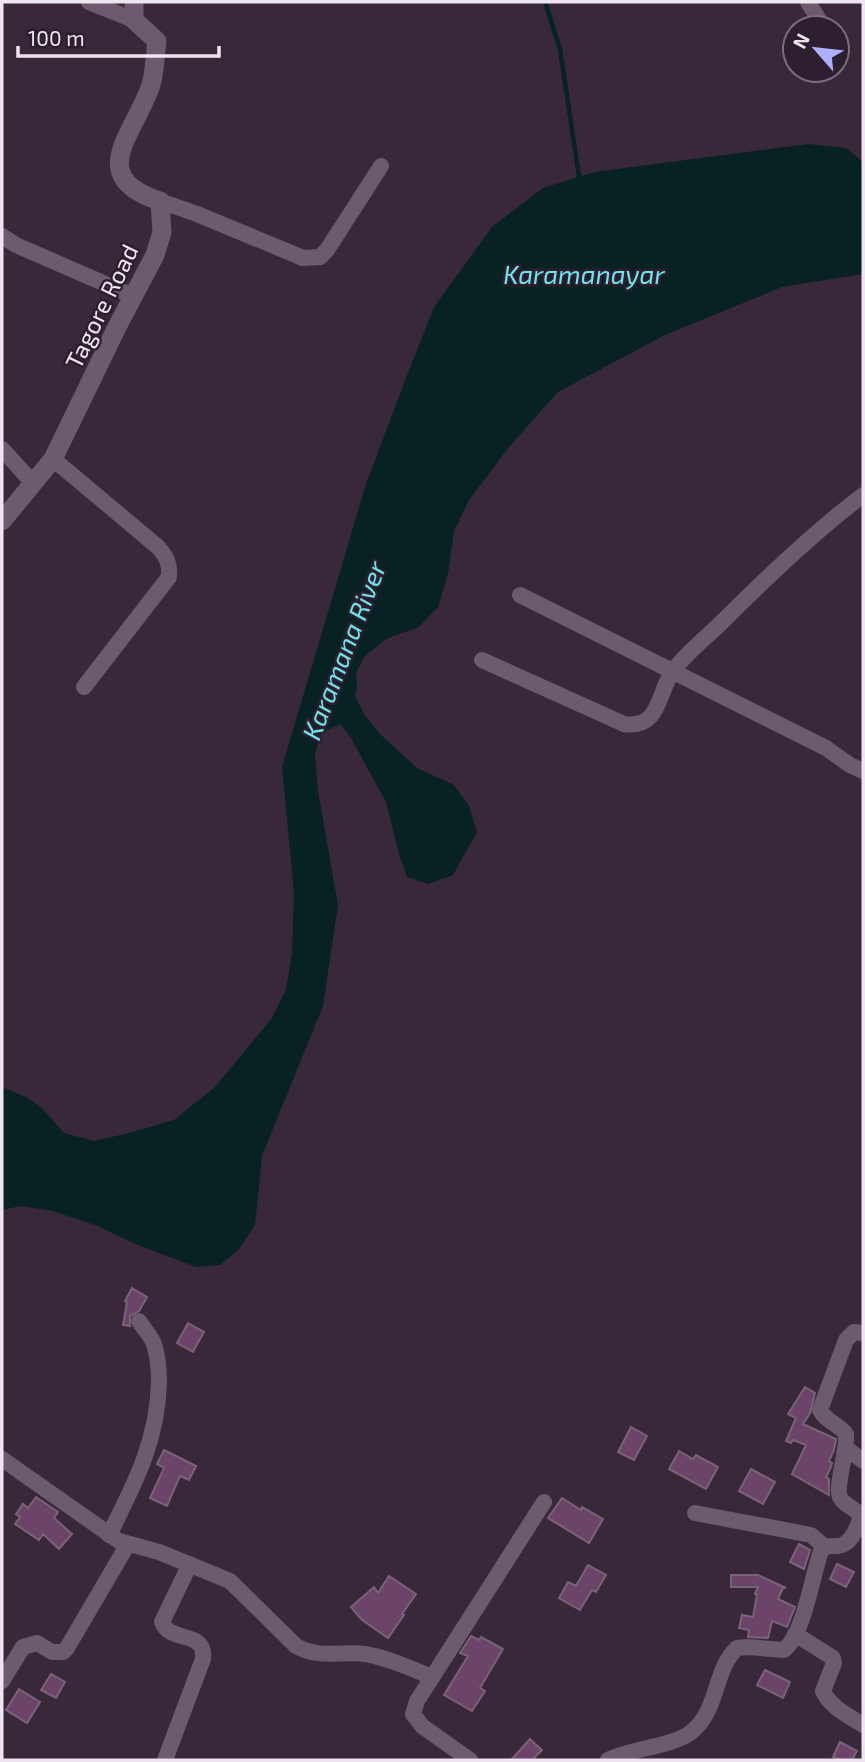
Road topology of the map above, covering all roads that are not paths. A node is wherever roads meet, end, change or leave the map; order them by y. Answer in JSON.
{"nodes":[{"id":1,"x":89,"y":2,"type":"edge"},
{"id":2,"x":134,"y":11,"type":"edge"},
{"id":3,"x":381,"y":166,"type":"dead end"},
{"id":4,"x":160,"y":201,"type":"junction"},
{"id":5,"x":2,"y":236,"type":"edge"},
{"id":6,"x":133,"y":296,"type":"junction"},
{"id":7,"x":2,"y":449,"type":"edge"},
{"id":8,"x":53,"y":459,"type":"junction"},
{"id":9,"x":33,"y":483,"type":"junction"},
{"id":10,"x":863,"y":495,"type":"edge"},
{"id":11,"x":2,"y":521,"type":"edge"},
{"id":12,"x":520,"y":595,"type":"dead end"},
{"id":13,"x":482,"y":660,"type":"dead end"},
{"id":14,"x":674,"y":670,"type":"junction"},
{"id":15,"x":84,"y":687,"type":"dead end"},
{"id":16,"x":863,"y":771,"type":"edge"},
{"id":17,"x":139,"y":1321,"type":"dead end"},
{"id":18,"x":863,"y":1333,"type":"edge"},
{"id":19,"x":846,"y":1448,"type":"junction"},
{"id":20,"x":2,"y":1459,"type":"edge"},
{"id":21,"x":863,"y":1461,"type":"edge"},
{"id":22,"x":544,"y":1502,"type":"dead end"},
{"id":23,"x":695,"y":1513,"type":"dead end"},
{"id":24,"x":109,"y":1535,"type":"junction"},
{"id":25,"x":128,"y":1544,"type":"junction"},
{"id":26,"x":825,"y":1547,"type":"junction"},
{"id":27,"x":191,"y":1564,"type":"junction"},
{"id":28,"x":795,"y":1634,"type":"junction"},
{"id":29,"x":432,"y":1677,"type":"junction"},
{"id":30,"x":2,"y":1681,"type":"edge"},
{"id":31,"x":863,"y":1725,"type":"edge"},
{"id":32,"x":164,"y":1760,"type":"edge"},
{"id":33,"x":470,"y":1760,"type":"edge"},
{"id":34,"x":608,"y":1760,"type":"edge"}],
"edges":[{"from":1,"to":2,"type":"street"},
{"from":2,"to":4,"type":"street"},
{"from":3,"to":4,"type":"street"},
{"from":4,"to":6,"type":"street","name":"Tagore Road"},
{"from":5,"to":6,"type":"street"},
{"from":6,"to":8,"type":"street","name":"Tagore Road"},
{"from":7,"to":9,"type":"street"},
{"from":8,"to":9,"type":"street","name":"Tagore Road"},
{"from":8,"to":15,"type":"street"},
{"from":9,"to":11,"type":"street","name":"Tagore Road"},
{"from":10,"to":14,"type":"street"},
{"from":12,"to":14,"type":"street"},
{"from":13,"to":14,"type":"street"},
{"from":14,"to":16,"type":"street"},
{"from":17,"to":24,"type":"street"},
{"from":18,"to":19,"type":"street"},
{"from":19,"to":21,"type":"street"},
{"from":19,"to":26,"type":"street"},
{"from":20,"to":24,"type":"street"},
{"from":22,"to":29,"type":"street"},
{"from":23,"to":26,"type":"street"},
{"from":24,"to":25,"type":"street"},
{"from":25,"to":27,"type":"street"},
{"from":25,"to":30,"type":"street"},
{"from":26,"to":28,"type":"street"},
{"from":27,"to":29,"type":"street"},
{"from":27,"to":32,"type":"street"},
{"from":28,"to":31,"type":"street"},
{"from":28,"to":34,"type":"street"},
{"from":29,"to":33,"type":"street"}]}
